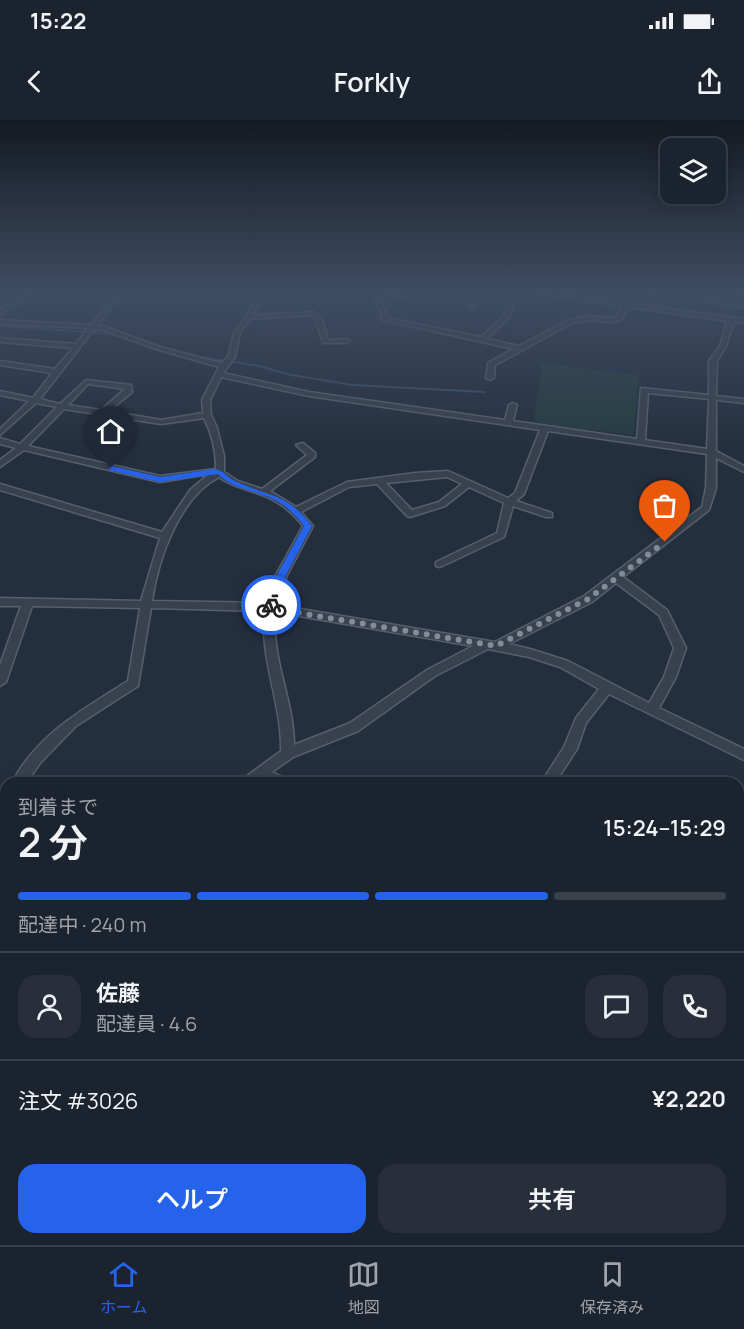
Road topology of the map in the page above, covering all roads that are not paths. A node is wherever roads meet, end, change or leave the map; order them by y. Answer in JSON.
{"nodes":[{"id":1,"x":72,"y":346,"type":"edge"},
{"id":2,"x":79,"y":346,"type":"joint"},
{"id":3,"x":151,"y":346,"type":"edge"},
{"id":4,"x":234,"y":346,"type":"edge"},
{"id":5,"x":510,"y":346,"type":"edge"},
{"id":6,"x":525,"y":346,"type":"edge"},
{"id":7,"x":723,"y":346,"type":"edge"},
{"id":8,"x":520,"y":348,"type":"junction"},
{"id":9,"x":0,"y":363,"type":"edge"},
{"id":10,"x":221,"y":370,"type":"junction"},
{"id":11,"x":59,"y":372,"type":"junction"},
{"id":12,"x":490,"y":378,"type":"dead end"},
{"id":13,"x":0,"y":393,"type":"edge"},
{"id":14,"x":712,"y":396,"type":"junction"},
{"id":15,"x":36,"y":399,"type":"junction"},
{"id":16,"x":744,"y":401,"type":"edge"},
{"id":17,"x":513,"y":405,"type":"dead end"},
{"id":18,"x":61,"y":406,"type":"junction"},
{"id":19,"x":103,"y":412,"type":"junction"},
{"id":20,"x":207,"y":415,"type":"junction"},
{"id":21,"x":508,"y":423,"type":"junction"},
{"id":22,"x":545,"y":428,"type":"junction"},
{"id":23,"x":0,"y":433,"type":"edge"},
{"id":24,"x":0,"y":441,"type":"edge"},
{"id":25,"x":641,"y":442,"type":"junction"},
{"id":26,"x":300,"y":445,"type":"dead end"},
{"id":27,"x":22,"y":447,"type":"junction"},
{"id":28,"x":711,"y":452,"type":"junction"},
{"id":29,"x":0,"y":464,"type":"edge"},
{"id":30,"x":744,"y":469,"type":"edge"},
{"id":31,"x":220,"y":473,"type":"junction"},
{"id":32,"x":380,"y":482,"type":"junction"},
{"id":33,"x":467,"y":484,"type":"junction"},
{"id":34,"x":0,"y":487,"type":"edge"},
{"id":35,"x":263,"y":492,"type":"junction"},
{"id":36,"x":509,"y":502,"type":"junction"},
{"id":37,"x":296,"y":512,"type":"junction"},
{"id":38,"x":549,"y":515,"type":"dead end"},
{"id":39,"x":165,"y":536,"type":"junction"},
{"id":40,"x":440,"y":564,"type":"dead end"},
{"id":41,"x":617,"y":578,"type":"junction"},
{"id":42,"x":0,"y":602,"type":"edge"},
{"id":43,"x":27,"y":604,"type":"junction"},
{"id":44,"x":144,"y":606,"type":"junction"},
{"id":45,"x":270,"y":608,"type":"junction"},
{"id":46,"x":492,"y":645,"type":"junction"},
{"id":47,"x":0,"y":682,"type":"edge"},
{"id":48,"x":607,"y":688,"type":"junction"},
{"id":49,"x":651,"y":710,"type":"junction"},
{"id":50,"x":288,"y":753,"type":"junction"},
{"id":51,"x":744,"y":755,"type":"edge"},
{"id":52,"x":261,"y":773,"type":"junction"},
{"id":53,"x":23,"y":777,"type":"edge"},
{"id":54,"x":256,"y":777,"type":"edge"},
{"id":55,"x":269,"y":777,"type":"edge"},
{"id":56,"x":552,"y":777,"type":"edge"}],
"edges":[{"from":1,"to":2,"type":"street"},
{"from":2,"to":11,"type":"street"},
{"from":3,"to":10,"type":"street"},
{"from":4,"to":10,"type":"street"},
{"from":5,"to":8,"type":"street"},
{"from":6,"to":8,"type":"street"},
{"from":7,"to":14,"type":"street"},
{"from":8,"to":12,"type":"street"},
{"from":9,"to":11,"type":"street"},
{"from":10,"to":20,"type":"street"},
{"from":10,"to":21,"type":"street"},
{"from":11,"to":15,"type":"street"},
{"from":13,"to":15,"type":"street"},
{"from":14,"to":16,"type":"street"},
{"from":14,"to":25,"type":"street"},
{"from":14,"to":28,"type":"street"},
{"from":15,"to":18,"type":"street"},
{"from":15,"to":23,"type":"street"},
{"from":17,"to":21,"type":"street"},
{"from":18,"to":19,"type":"street"},
{"from":18,"to":19,"type":"street"},
{"from":18,"to":27,"type":"street"},
{"from":19,"to":20,"type":"street"},
{"from":20,"to":31,"type":"street"},
{"from":21,"to":22,"type":"street"},
{"from":22,"to":25,"type":"street"},
{"from":22,"to":36,"type":"street"},
{"from":24,"to":27,"type":"street"},
{"from":25,"to":28,"type":"street"},
{"from":26,"to":35,"type":"street"},
{"from":27,"to":29,"type":"street"},
{"from":27,"to":31,"type":"street"},
{"from":28,"to":30,"type":"street"},
{"from":28,"to":41,"type":"street"},
{"from":31,"to":35,"type":"street"},
{"from":31,"to":39,"type":"street"},
{"from":32,"to":33,"type":"street"},
{"from":32,"to":33,"type":"street"},
{"from":32,"to":37,"type":"street"},
{"from":33,"to":36,"type":"street"},
{"from":34,"to":39,"type":"street"},
{"from":35,"to":37,"type":"street"},
{"from":36,"to":38,"type":"street"},
{"from":36,"to":40,"type":"street"},
{"from":37,"to":45,"type":"street"},
{"from":39,"to":44,"type":"street"},
{"from":41,"to":46,"type":"street"},
{"from":41,"to":49,"type":"street"},
{"from":42,"to":43,"type":"street"},
{"from":43,"to":44,"type":"street"},
{"from":43,"to":47,"type":"street"},
{"from":44,"to":45,"type":"street"},
{"from":44,"to":53,"type":"street"},
{"from":45,"to":46,"type":"street"},
{"from":45,"to":50,"type":"street"},
{"from":46,"to":48,"type":"street"},
{"from":46,"to":50,"type":"street"},
{"from":48,"to":49,"type":"street"},
{"from":48,"to":56,"type":"street"},
{"from":49,"to":51,"type":"street"},
{"from":50,"to":52,"type":"street"},
{"from":52,"to":54,"type":"street"},
{"from":52,"to":55,"type":"street"}]}
